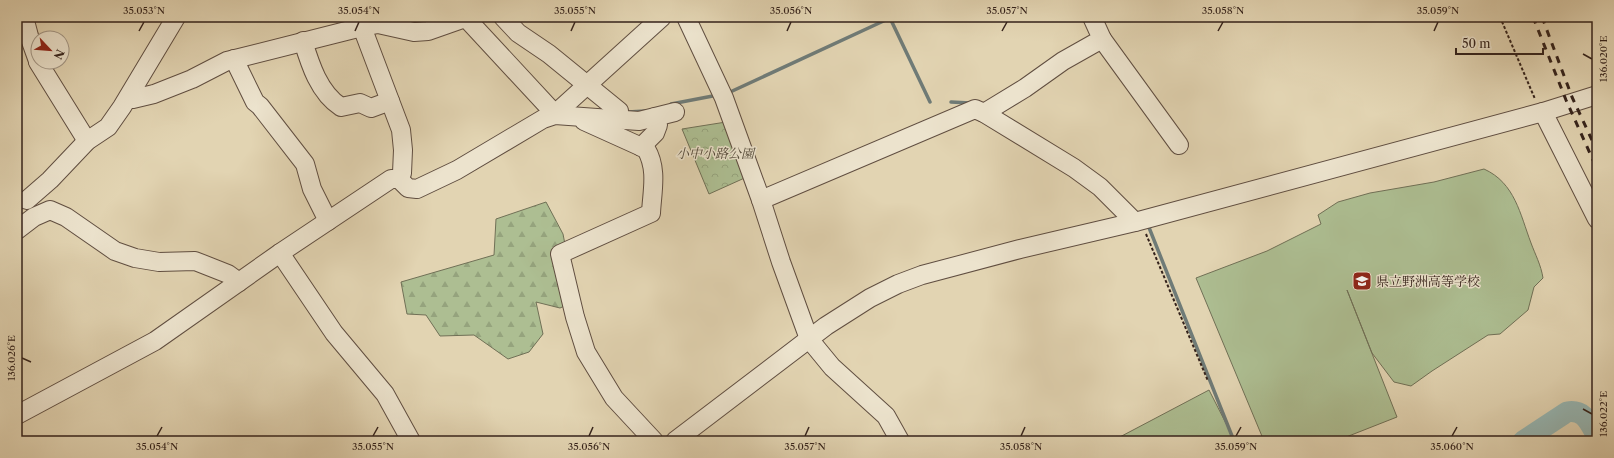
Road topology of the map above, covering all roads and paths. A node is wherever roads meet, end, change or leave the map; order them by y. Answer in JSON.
{"nodes":[{"id":1,"x":24,"y":17,"type":"edge"},
{"id":2,"x":176,"y":17,"type":"edge"},
{"id":3,"x":503,"y":17,"type":"edge"},
{"id":4,"x":662,"y":17,"type":"edge"},
{"id":5,"x":686,"y":17,"type":"edge"},
{"id":6,"x":1092,"y":17,"type":"edge"},
{"id":7,"x":1500,"y":17,"type":"edge"},
{"id":8,"x":465,"y":18,"type":"edge"},
{"id":9,"x":362,"y":27,"type":"junction"},
{"id":10,"x":30,"y":39,"type":"edge"},
{"id":11,"x":1102,"y":39,"type":"junction"},
{"id":12,"x":303,"y":41,"type":"junction"},
{"id":13,"x":234,"y":59,"type":"junction"},
{"id":14,"x":43,"y":70,"type":"edge"},
{"id":15,"x":587,"y":86,"type":"junction"},
{"id":16,"x":1597,"y":95,"type":"edge"},
{"id":17,"x":128,"y":99,"type":"junction"},
{"id":18,"x":390,"y":101,"type":"junction"},
{"id":19,"x":675,"y":112,"type":"dead end"},
{"id":20,"x":1543,"y":112,"type":"junction"},
{"id":21,"x":984,"y":113,"type":"junction"},
{"id":22,"x":576,"y":117,"type":"junction"},
{"id":23,"x":655,"y":117,"type":"junction"},
{"id":24,"x":619,"y":120,"type":"junction"},
{"id":25,"x":87,"y":141,"type":"junction"},
{"id":26,"x":1179,"y":145,"type":"dead end"},
{"id":27,"x":641,"y":147,"type":"junction"},
{"id":28,"x":399,"y":179,"type":"junction"},
{"id":29,"x":22,"y":197,"type":"edge"},
{"id":30,"x":761,"y":200,"type":"junction"},
{"id":31,"x":34,"y":217,"type":"junction"},
{"id":32,"x":1597,"y":219,"type":"edge"},
{"id":33,"x":328,"y":220,"type":"junction"},
{"id":34,"x":1135,"y":222,"type":"junction"},
{"id":35,"x":17,"y":230,"type":"edge"},
{"id":36,"x":280,"y":253,"type":"junction"},
{"id":37,"x":239,"y":282,"type":"junction"},
{"id":38,"x":809,"y":339,"type":"junction"},
{"id":39,"x":1208,"y":381,"type":"dead end"},
{"id":40,"x":17,"y":415,"type":"edge"},
{"id":41,"x":411,"y":441,"type":"edge"},
{"id":42,"x":654,"y":441,"type":"edge"},
{"id":43,"x":675,"y":441,"type":"edge"},
{"id":44,"x":900,"y":441,"type":"edge"}],
"edges":[{"from":1,"to":10,"type":"street"},
{"from":2,"to":17,"type":"street"},
{"from":3,"to":15,"type":"street"},
{"from":4,"to":15,"type":"street"},
{"from":5,"to":30,"type":"street"},
{"from":6,"to":11,"type":"street"},
{"from":7,"to":20,"type":"path"},
{"from":8,"to":9,"type":"street"},
{"from":8,"to":15,"type":"street"},
{"from":9,"to":12,"type":"street"},
{"from":9,"to":18,"type":"street"},
{"from":11,"to":21,"type":"street"},
{"from":11,"to":26,"type":"street"},
{"from":12,"to":13,"type":"street"},
{"from":12,"to":18,"type":"street"},
{"from":13,"to":17,"type":"street"},
{"from":13,"to":33,"type":"street"},
{"from":14,"to":25,"type":"street"},
{"from":15,"to":24,"type":"street"},
{"from":16,"to":20,"type":"street"},
{"from":17,"to":25,"type":"street"},
{"from":18,"to":28,"type":"street"},
{"from":19,"to":23,"type":"street"},
{"from":20,"to":32,"type":"street"},
{"from":20,"to":34,"type":"street"},
{"from":21,"to":30,"type":"street"},
{"from":21,"to":34,"type":"street"},
{"from":22,"to":24,"type":"street"},
{"from":22,"to":27,"type":"street"},
{"from":22,"to":28,"type":"street"},
{"from":23,"to":24,"type":"street"},
{"from":23,"to":27,"type":"street"},
{"from":25,"to":29,"type":"street"},
{"from":27,"to":42,"type":"street"},
{"from":28,"to":33,"type":"street"},
{"from":29,"to":31,"type":"street"},
{"from":30,"to":38,"type":"street"},
{"from":31,"to":35,"type":"street"},
{"from":31,"to":37,"type":"street"},
{"from":33,"to":36,"type":"street"},
{"from":34,"to":38,"type":"street"},
{"from":34,"to":39,"type":"path"},
{"from":36,"to":37,"type":"street"},
{"from":36,"to":41,"type":"street"},
{"from":37,"to":40,"type":"street"},
{"from":38,"to":43,"type":"street"},
{"from":38,"to":44,"type":"street"}]}
